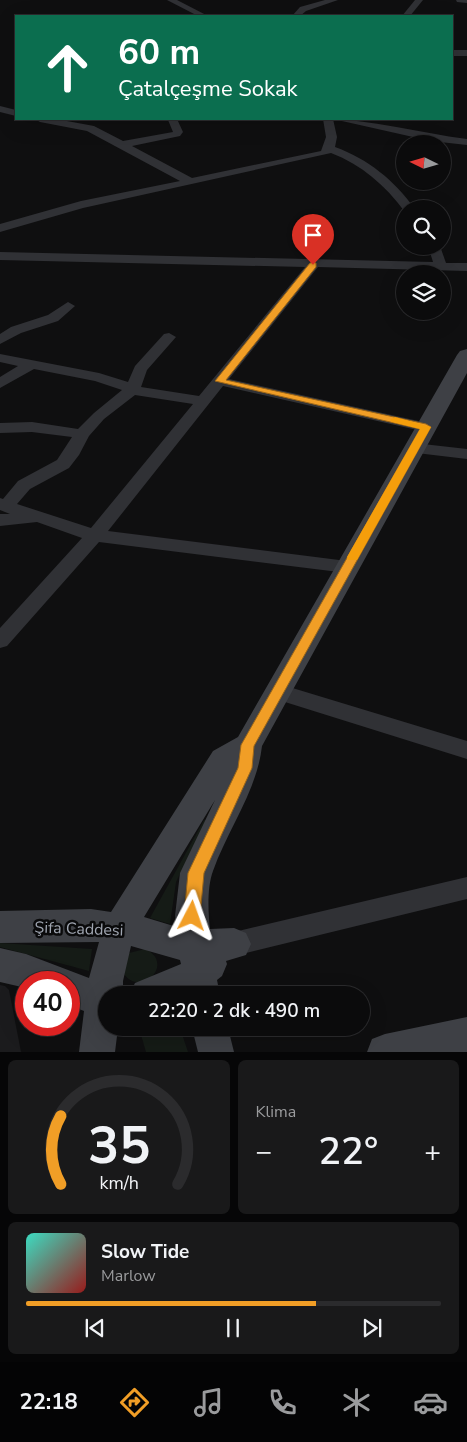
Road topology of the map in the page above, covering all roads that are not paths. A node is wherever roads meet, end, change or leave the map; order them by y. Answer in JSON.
{"nodes":[{"id":1,"x":171,"y":0,"type":"edge"},
{"id":2,"x":334,"y":0,"type":"edge"},
{"id":3,"x":419,"y":0,"type":"edge"},
{"id":4,"x":460,"y":0,"type":"edge"},
{"id":5,"x":467,"y":1,"type":"edge"},
{"id":6,"x":202,"y":15,"type":"edge"},
{"id":7,"x":297,"y":15,"type":"edge"},
{"id":8,"x":407,"y":15,"type":"edge"},
{"id":9,"x":453,"y":53,"type":"edge"},
{"id":10,"x":467,"y":53,"type":"edge"},
{"id":11,"x":15,"y":104,"type":"edge"},
{"id":12,"x":0,"y":108,"type":"edge"},
{"id":13,"x":15,"y":113,"type":"edge"},
{"id":14,"x":46,"y":120,"type":"edge"},
{"id":15,"x":173,"y":120,"type":"edge"},
{"id":16,"x":328,"y":120,"type":"edge"},
{"id":17,"x":343,"y":120,"type":"edge"},
{"id":18,"x":467,"y":142,"type":"edge"},
{"id":19,"x":120,"y":145,"type":"junction"},
{"id":20,"x":329,"y":149,"type":"junction"},
{"id":21,"x":191,"y":182,"type":"junction"},
{"id":22,"x":403,"y":200,"type":"edge"},
{"id":23,"x":0,"y":228,"type":"edge"},
{"id":24,"x":0,"y":256,"type":"edge"},
{"id":25,"x":313,"y":265,"type":"junction"},
{"id":26,"x":396,"y":266,"type":"edge"},
{"id":27,"x":451,"y":266,"type":"edge"},
{"id":28,"x":467,"y":267,"type":"edge"},
{"id":29,"x":68,"y":306,"type":"dead end"},
{"id":30,"x":169,"y":337,"type":"dead end"},
{"id":31,"x":0,"y":340,"type":"edge"},
{"id":32,"x":467,"y":355,"type":"edge"},
{"id":33,"x":0,"y":358,"type":"edge"},
{"id":34,"x":33,"y":363,"type":"junction"},
{"id":35,"x":220,"y":381,"type":"junction"},
{"id":36,"x":0,"y":384,"type":"edge"},
{"id":37,"x":133,"y":389,"type":"junction"},
{"id":38,"x":204,"y":401,"type":"junction"},
{"id":39,"x":426,"y":427,"type":"junction"},
{"id":40,"x":0,"y":428,"type":"edge"},
{"id":41,"x":82,"y":434,"type":"junction"},
{"id":42,"x":414,"y":448,"type":"junction"},
{"id":43,"x":467,"y":454,"type":"edge"},
{"id":44,"x":2,"y":510,"type":"edge"},
{"id":45,"x":95,"y":535,"type":"junction"},
{"id":46,"x":347,"y":567,"type":"junction"},
{"id":47,"x":0,"y":641,"type":"edge"},
{"id":48,"x":276,"y":691,"type":"junction"},
{"id":49,"x":248,"y":745,"type":"junction"},
{"id":50,"x":467,"y":750,"type":"edge"},
{"id":51,"x":467,"y":888,"type":"edge"},
{"id":52,"x":0,"y":927,"type":"edge"},
{"id":53,"x":120,"y":928,"type":"junction"},
{"id":54,"x":234,"y":944,"type":"joint"},
{"id":55,"x":0,"y":965,"type":"edge"},
{"id":56,"x":26,"y":971,"type":"edge"},
{"id":57,"x":198,"y":972,"type":"edge"},
{"id":58,"x":106,"y":986,"type":"edge"},
{"id":59,"x":167,"y":986,"type":"edge"},
{"id":60,"x":80,"y":992,"type":"edge"},
{"id":61,"x":98,"y":996,"type":"edge"},
{"id":62,"x":467,"y":1035,"type":"edge"},
{"id":63,"x":99,"y":1036,"type":"edge"},
{"id":64,"x":212,"y":1036,"type":"edge"},
{"id":65,"x":396,"y":1049,"type":"edge"},
{"id":66,"x":97,"y":1052,"type":"edge"},
{"id":67,"x":216,"y":1052,"type":"edge"}],
"edges":[{"from":1,"to":6,"type":"street"},
{"from":2,"to":7,"type":"street"},
{"from":3,"to":8,"type":"street"},
{"from":4,"to":5,"type":"street"},
{"from":9,"to":10,"type":"street"},
{"from":11,"to":12,"type":"street"},
{"from":12,"to":13,"type":"street"},
{"from":14,"to":19,"type":"street"},
{"from":15,"to":19,"type":"street"},
{"from":16,"to":20,"type":"street"},
{"from":17,"to":18,"type":"street"},
{"from":19,"to":21,"type":"street"},
{"from":20,"to":21,"type":"street"},
{"from":20,"to":22,"type":"street"},
{"from":21,"to":23,"type":"street"},
{"from":24,"to":25,"type":"street"},
{"from":25,"to":26,"type":"street"},
{"from":25,"to":35,"type":"street"},
{"from":27,"to":28,"type":"street"},
{"from":29,"to":31,"type":"street"},
{"from":30,"to":37,"type":"street"},
{"from":32,"to":39,"type":"street"},
{"from":33,"to":34,"type":"street"},
{"from":34,"to":36,"type":"street"},
{"from":34,"to":37,"type":"street"},
{"from":35,"to":38,"type":"street"},
{"from":35,"to":39,"type":"street"},
{"from":37,"to":38,"type":"street"},
{"from":37,"to":41,"type":"street"},
{"from":38,"to":45,"type":"street"},
{"from":39,"to":42,"type":"street"},
{"from":40,"to":41,"type":"street"},
{"from":41,"to":44,"type":"street"},
{"from":42,"to":43,"type":"street"},
{"from":42,"to":46,"type":"street"},
{"from":44,"to":45,"type":"street"},
{"from":45,"to":46,"type":"street"},
{"from":45,"to":47,"type":"street"},
{"from":46,"to":48,"type":"street"},
{"from":48,"to":49,"type":"street"},
{"from":48,"to":50,"type":"street"},
{"from":49,"to":53,"type":"street"},
{"from":49,"to":57,"type":"street"},
{"from":51,"to":54,"type":"street"},
{"from":52,"to":53,"type":"street","name":"Şifa Caddesi"},
{"from":53,"to":57,"type":"street","name":"Şifa Caddesi"},
{"from":53,"to":58,"type":"street"},
{"from":54,"to":57,"type":"street"},
{"from":55,"to":56,"type":"street"},
{"from":57,"to":59,"type":"street"},
{"from":60,"to":61,"type":"street"},
{"from":62,"to":65,"type":"street"},
{"from":63,"to":66,"type":"street"},
{"from":64,"to":67,"type":"street"}]}
